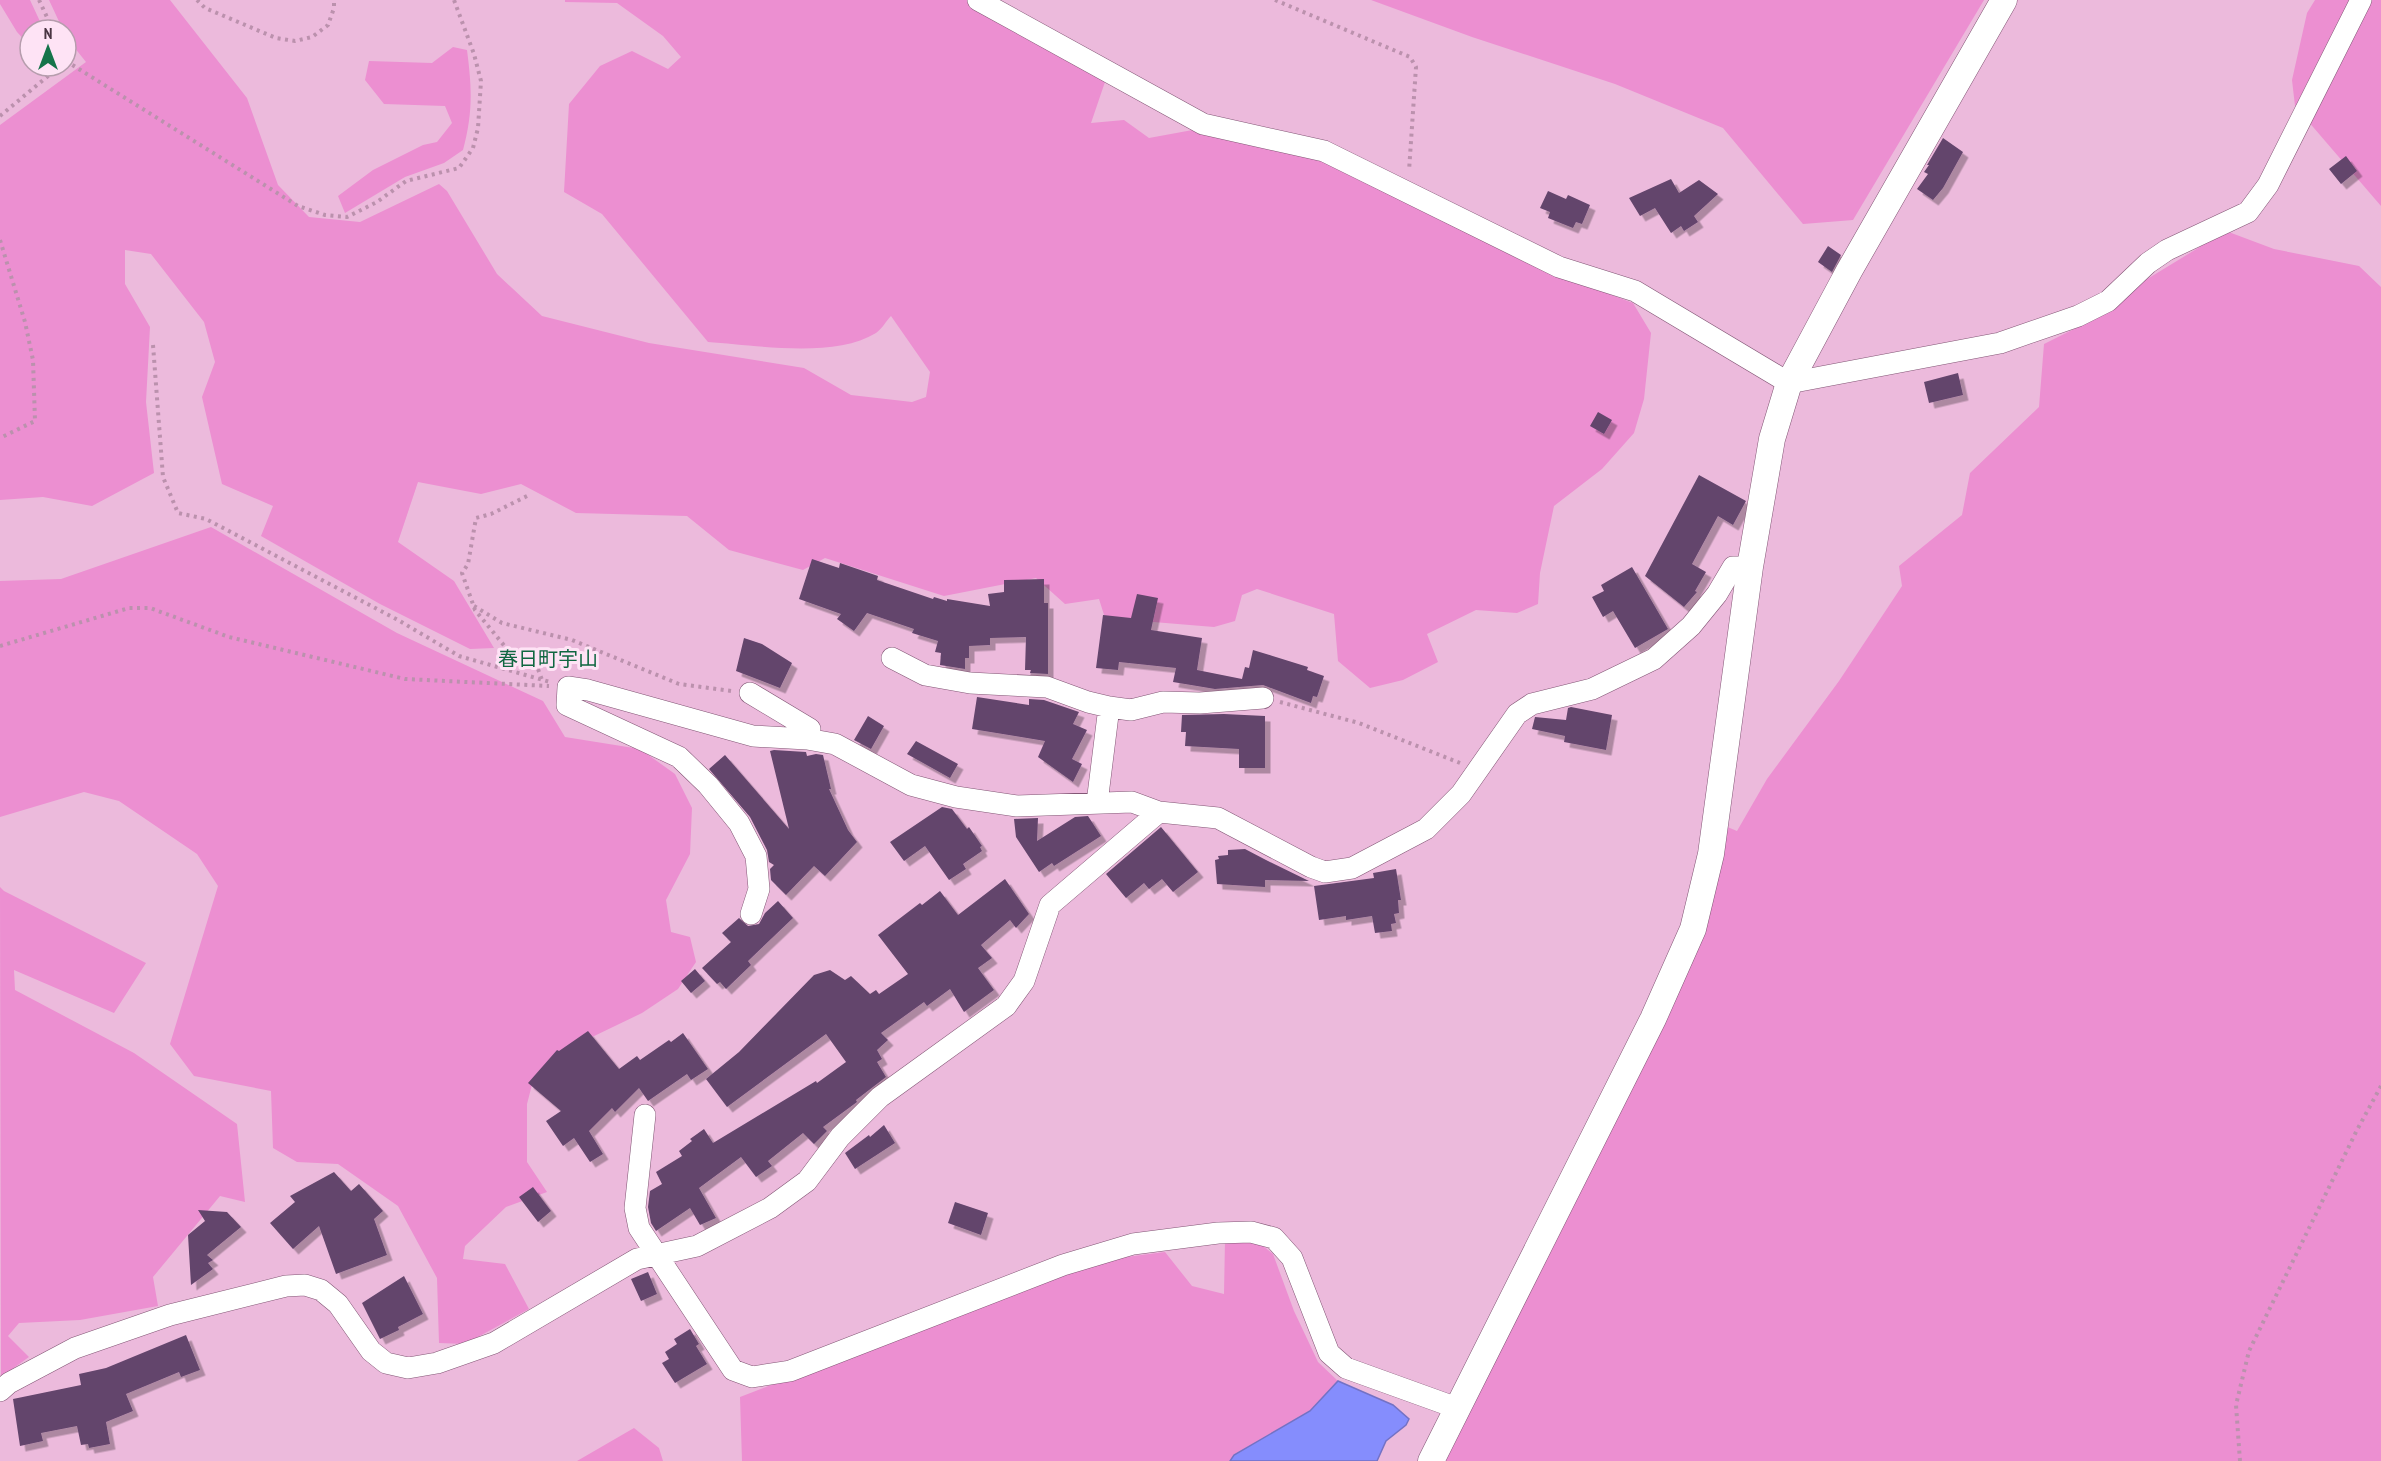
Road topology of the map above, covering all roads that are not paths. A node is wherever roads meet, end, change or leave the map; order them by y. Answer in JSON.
{"nodes":[{"id":1,"x":978,"y":0,"type":"edge"},
{"id":2,"x":2004,"y":0,"type":"edge"},
{"id":3,"x":2361,"y":0,"type":"edge"},
{"id":4,"x":1789,"y":383,"type":"junction"},
{"id":5,"x":1750,"y":567,"type":"junction"},
{"id":6,"x":892,"y":658,"type":"dead end"},
{"id":7,"x":750,"y":693,"type":"road end"},
{"id":8,"x":1263,"y":698,"type":"road end"},
{"id":9,"x":1110,"y":707,"type":"junction"},
{"id":10,"x":807,"y":739,"type":"junction"},
{"id":11,"x":1097,"y":803,"type":"junction"},
{"id":12,"x":1159,"y":812,"type":"junction"},
{"id":13,"x":750,"y":914,"type":"dead end"},
{"id":14,"x":645,"y":1115,"type":"dead end"},
{"id":15,"x":656,"y":1256,"type":"junction"},
{"id":16,"x":0,"y":1391,"type":"edge"},
{"id":17,"x":1457,"y":1408,"type":"junction"},
{"id":18,"x":1431,"y":1461,"type":"edge"}],
"edges":[{"from":1,"to":4,"type":"street"},
{"from":2,"to":4,"type":"street"},
{"from":3,"to":4,"type":"street"},
{"from":4,"to":5,"type":"street"},
{"from":5,"to":12,"type":"street"},
{"from":5,"to":17,"type":"street"},
{"from":6,"to":9,"type":"street"},
{"from":7,"to":10,"type":"street"},
{"from":8,"to":9,"type":"street"},
{"from":9,"to":11,"type":"street"},
{"from":10,"to":11,"type":"street"},
{"from":10,"to":13,"type":"street"},
{"from":11,"to":12,"type":"street"},
{"from":12,"to":15,"type":"street"},
{"from":14,"to":15,"type":"street"},
{"from":15,"to":16,"type":"street"},
{"from":15,"to":17,"type":"street"},
{"from":17,"to":18,"type":"street"}]}
